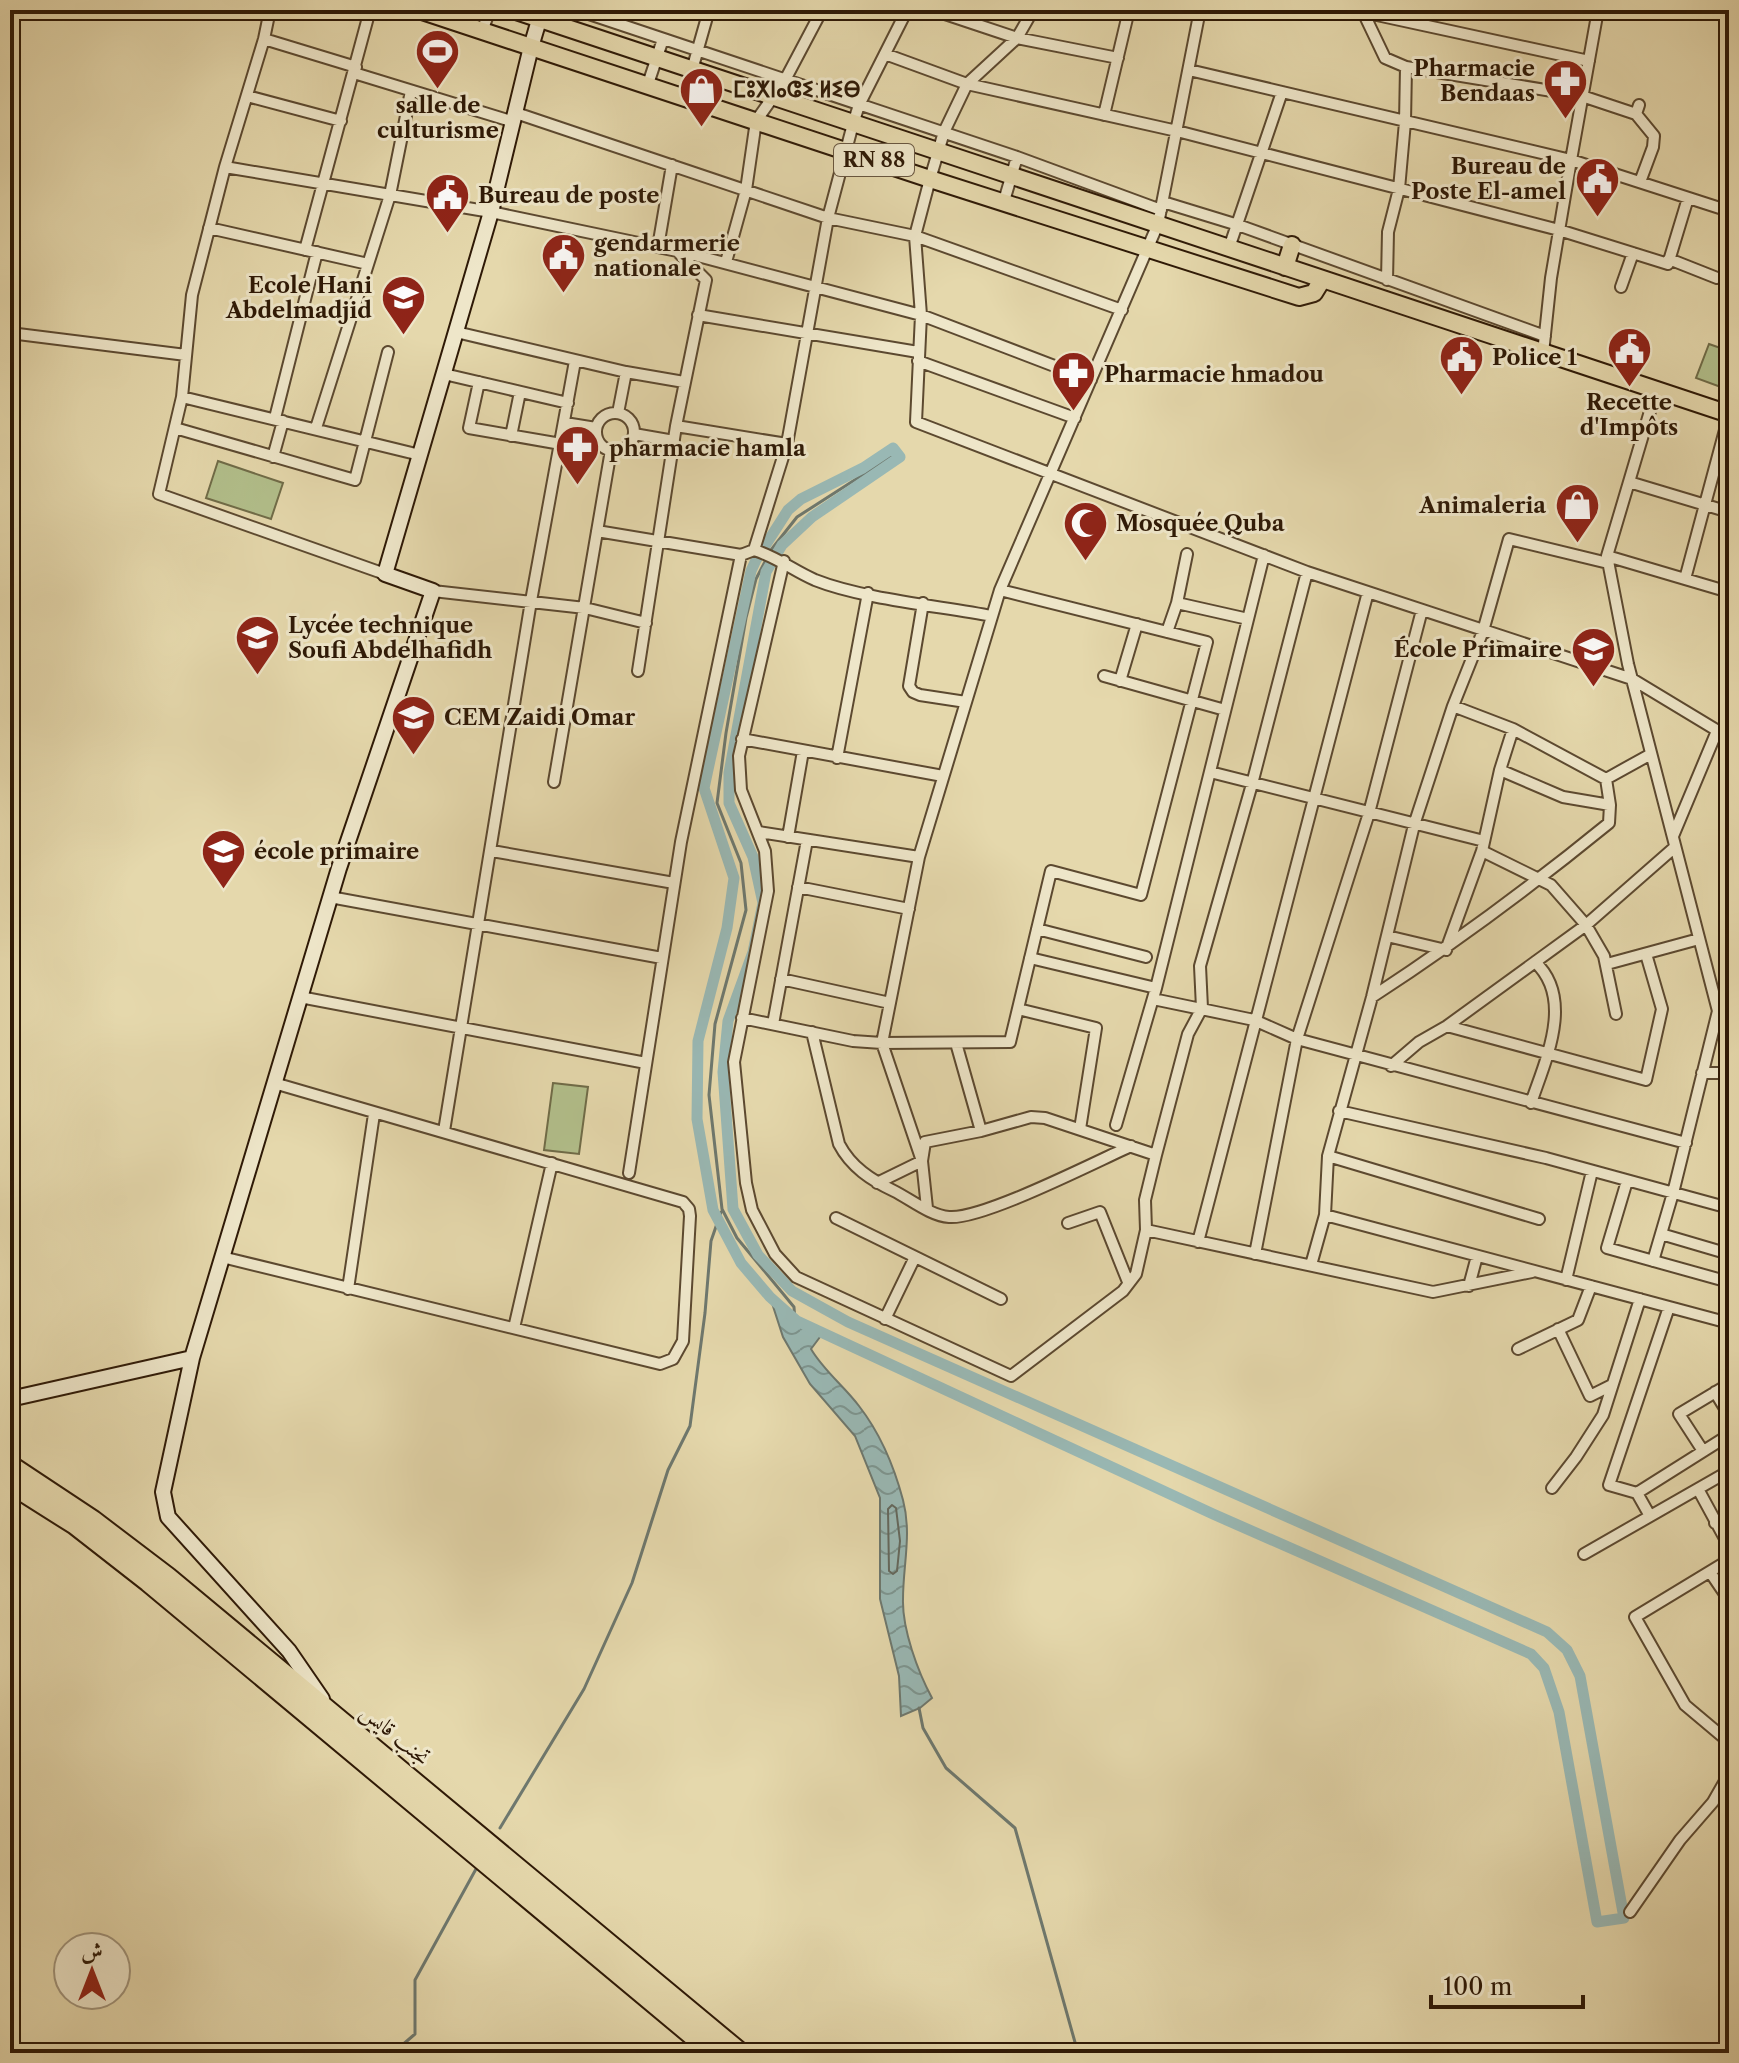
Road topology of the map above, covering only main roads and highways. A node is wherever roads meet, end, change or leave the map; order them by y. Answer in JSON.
{"nodes":[{"id":1,"x":419,"y":10,"type":"edge"},
{"id":2,"x":513,"y":10,"type":"edge"},
{"id":3,"x":541,"y":14,"type":"edge"},
{"id":4,"x":1062,"y":173,"type":"road end"},
{"id":5,"x":1056,"y":191,"type":"junction"},
{"id":6,"x":1292,"y":245,"type":"road end"},
{"id":7,"x":1285,"y":267,"type":"junction"},
{"id":8,"x":1322,"y":280,"type":"junction"},
{"id":9,"x":1455,"y":305,"type":"road end"},
{"id":10,"x":1450,"y":322,"type":"junction"},
{"id":11,"x":1729,"y":414,"type":"edge"},
{"id":12,"x":10,"y":1465,"type":"edge"},
{"id":13,"x":10,"y":1484,"type":"edge"},
{"id":14,"x":713,"y":2053,"type":"edge"},
{"id":15,"x":741,"y":2053,"type":"edge"}],
"edges":[{"from":1,"to":8,"type":"main road","number":"RN 88"},
{"from":2,"to":3,"type":"main road"},
{"from":3,"to":5,"type":"main road"},
{"from":4,"to":5,"type":"main road"},
{"from":5,"to":7,"type":"main road"},
{"from":6,"to":7,"type":"main road"},
{"from":7,"to":8,"type":"main road"},
{"from":8,"to":10,"type":"main road"},
{"from":9,"to":10,"type":"main road"},
{"from":10,"to":11,"type":"main road"},
{"from":12,"to":15,"type":"highway","name":"تجنب قايس"},
{"from":13,"to":14,"type":"highway","name":"تجنب قايس"}]}
